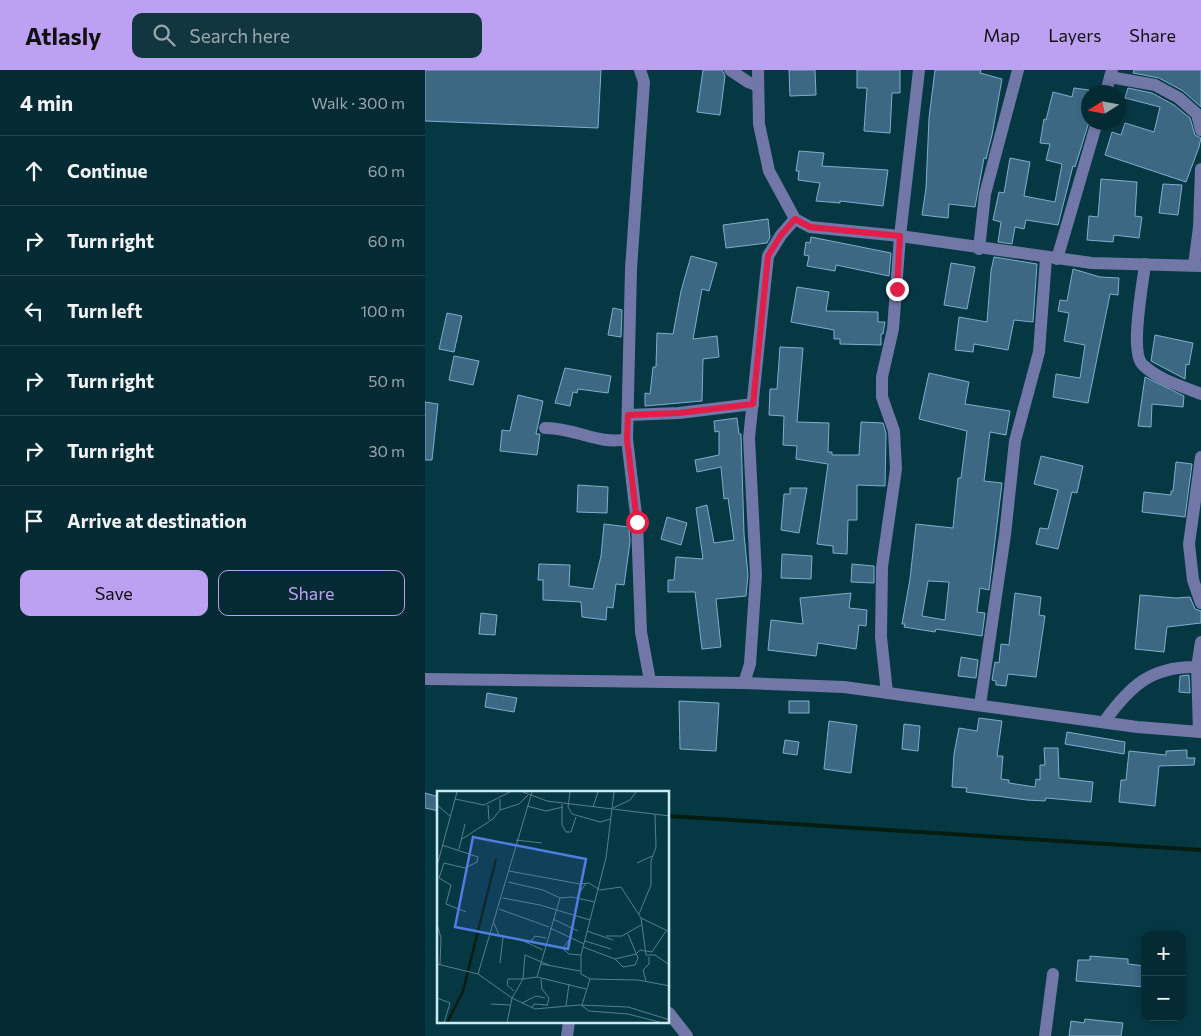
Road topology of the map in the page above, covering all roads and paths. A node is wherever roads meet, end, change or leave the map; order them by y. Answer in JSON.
{"nodes":[{"id":1,"x":640,"y":70,"type":"edge"},
{"id":2,"x":730,"y":70,"type":"edge"},
{"id":3,"x":758,"y":70,"type":"edge"},
{"id":4,"x":919,"y":70,"type":"edge"},
{"id":5,"x":1018,"y":70,"type":"edge"},
{"id":6,"x":1111,"y":73,"type":"edge"},
{"id":7,"x":758,"y":86,"type":"junction"},
{"id":8,"x":1200,"y":125,"type":"edge"},
{"id":9,"x":1094,"y":130,"type":"edge"},
{"id":10,"x":1201,"y":169,"type":"edge"},
{"id":11,"x":795,"y":219,"type":"junction"},
{"id":12,"x":900,"y":236,"type":"junction"},
{"id":13,"x":979,"y":249,"type":"junction"},
{"id":14,"x":1051,"y":258,"type":"junction"},
{"id":15,"x":1145,"y":264,"type":"junction"},
{"id":16,"x":1198,"y":265,"type":"edge"},
{"id":17,"x":1201,"y":394,"type":"edge"},
{"id":18,"x":753,"y":404,"type":"junction"},
{"id":19,"x":628,"y":415,"type":"junction"},
{"id":20,"x":545,"y":428,"type":"dead end"},
{"id":21,"x":627,"y":439,"type":"junction"},
{"id":22,"x":1201,"y":457,"type":"edge"},
{"id":23,"x":1201,"y":603,"type":"edge"},
{"id":24,"x":1201,"y":642,"type":"edge"},
{"id":25,"x":1197,"y":667,"type":"junction"},
{"id":26,"x":425,"y":679,"type":"edge"},
{"id":27,"x":649,"y":681,"type":"junction"},
{"id":28,"x":744,"y":683,"type":"junction"},
{"id":29,"x":887,"y":692,"type":"junction"},
{"id":30,"x":980,"y":705,"type":"junction"},
{"id":31,"x":1104,"y":722,"type":"junction"},
{"id":32,"x":1200,"y":732,"type":"edge"},
{"id":33,"x":1053,"y":974,"type":"dead end"},
{"id":34,"x":670,"y":1015,"type":"edge"},
{"id":35,"x":687,"y":1036,"type":"edge"},
{"id":36,"x":1045,"y":1036,"type":"edge"}],
"edges":[{"from":1,"to":19,"type":"street"},
{"from":2,"to":7,"type":"street"},
{"from":3,"to":7,"type":"street"},
{"from":4,"to":12,"type":"street"},
{"from":5,"to":13,"type":"street"},
{"from":6,"to":8,"type":"street"},
{"from":7,"to":11,"type":"street"},
{"from":9,"to":14,"type":"street"},
{"from":10,"to":16,"type":"street"},
{"from":11,"to":12,"type":"street"},
{"from":11,"to":18,"type":"street"},
{"from":12,"to":13,"type":"street"},
{"from":12,"to":29,"type":"street"},
{"from":13,"to":14,"type":"street"},
{"from":14,"to":15,"type":"street"},
{"from":14,"to":30,"type":"street"},
{"from":15,"to":16,"type":"street"},
{"from":15,"to":17,"type":"street"},
{"from":18,"to":19,"type":"street"},
{"from":18,"to":28,"type":"street"},
{"from":19,"to":21,"type":"street"},
{"from":20,"to":21,"type":"street"},
{"from":21,"to":27,"type":"street"},
{"from":22,"to":23,"type":"street"},
{"from":24,"to":25,"type":"street"},
{"from":25,"to":31,"type":"street"},
{"from":25,"to":32,"type":"street"},
{"from":26,"to":27,"type":"street"},
{"from":27,"to":28,"type":"street"},
{"from":28,"to":29,"type":"street"},
{"from":29,"to":30,"type":"street"},
{"from":30,"to":31,"type":"street"},
{"from":31,"to":32,"type":"street"},
{"from":33,"to":36,"type":"street"},
{"from":34,"to":35,"type":"street"}]}
